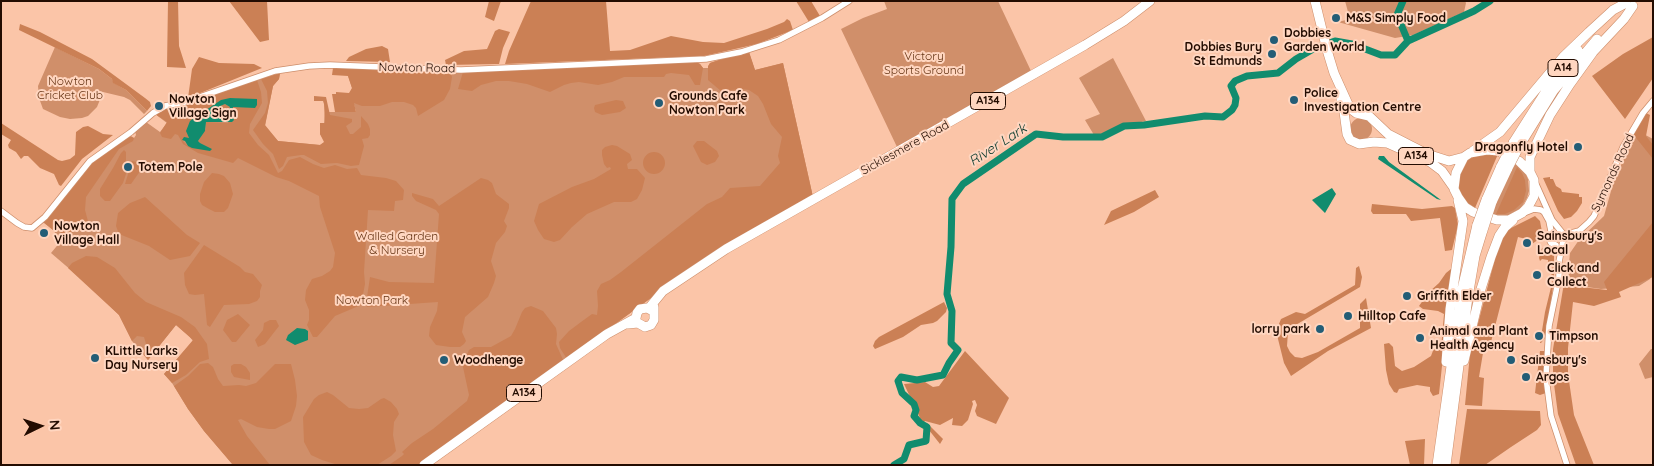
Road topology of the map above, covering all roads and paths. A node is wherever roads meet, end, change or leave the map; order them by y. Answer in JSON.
{"nodes":[{"id":1,"x":849,"y":1,"type":"edge"},
{"id":2,"x":1150,"y":1,"type":"edge"},
{"id":3,"x":1317,"y":1,"type":"edge"},
{"id":4,"x":1632,"y":3,"type":"edge"},
{"id":5,"x":1334,"y":73,"type":"junction"},
{"id":6,"x":1653,"y":101,"type":"edge"},
{"id":7,"x":1363,"y":115,"type":"junction"},
{"id":8,"x":1373,"y":120,"type":"junction"},
{"id":9,"x":1347,"y":129,"type":"junction"},
{"id":10,"x":1367,"y":142,"type":"junction"},
{"id":11,"x":1467,"y":155,"type":"junction"},
{"id":12,"x":1532,"y":176,"type":"junction"},
{"id":13,"x":1456,"y":193,"type":"junction"},
{"id":14,"x":1,"y":211,"type":"edge"},
{"id":15,"x":1519,"y":215,"type":"junction"},
{"id":16,"x":1480,"y":228,"type":"junction"},
{"id":17,"x":1559,"y":229,"type":"junction"},
{"id":18,"x":1551,"y":231,"type":"junction"},
{"id":19,"x":1564,"y":235,"type":"junction"},
{"id":20,"x":1562,"y":242,"type":"junction"},
{"id":21,"x":1556,"y":245,"type":"junction"},
{"id":22,"x":1559,"y":262,"type":"junction"},
{"id":23,"x":651,"y":310,"type":"junction"},
{"id":24,"x":637,"y":320,"type":"junction"},
{"id":25,"x":1444,"y":410,"type":"junction"},
{"id":26,"x":1449,"y":440,"type":"junction"},
{"id":27,"x":424,"y":465,"type":"edge"},
{"id":28,"x":1436,"y":465,"type":"edge"},
{"id":29,"x":1446,"y":465,"type":"edge"},
{"id":30,"x":1567,"y":465,"type":"edge"}],
"edges":[{"from":1,"to":14,"type":"street","name":"Nowton Road"},
{"from":2,"to":23,"type":"highway","name":"Sicklesmere Road","number":"A134"},
{"from":3,"to":5,"type":"highway"},
{"from":4,"to":11,"type":"highway"},
{"from":4,"to":12,"type":"highway"},
{"from":4,"to":16,"type":"highway","number":"A14","bridge":true},
{"from":5,"to":7,"type":"highway"},
{"from":5,"to":9,"type":"highway"},
{"from":6,"to":19,"type":"street","name":"Symonds Road"},
{"from":7,"to":8,"type":"highway"},
{"from":7,"to":9,"type":"highway"},
{"from":8,"to":10,"type":"highway"},
{"from":8,"to":11,"type":"highway","number":"A134"},
{"from":9,"to":10,"type":"highway"},
{"from":10,"to":13,"type":"highway","number":"A134"},
{"from":11,"to":12,"type":"highway"},
{"from":11,"to":13,"type":"highway"},
{"from":12,"to":15,"type":"highway"},
{"from":12,"to":17,"type":"street"},
{"from":13,"to":15,"type":"highway"},
{"from":13,"to":25,"type":"highway"},
{"from":15,"to":18,"type":"street"},
{"from":15,"to":26,"type":"highway"},
{"from":16,"to":25,"type":"highway","number":"A14"},
{"from":16,"to":26,"type":"highway","number":"A14"},
{"from":17,"to":18,"type":"street"},
{"from":17,"to":19,"type":"street"},
{"from":18,"to":21,"type":"street"},
{"from":19,"to":20,"type":"street"},
{"from":20,"to":21,"type":"street"},
{"from":20,"to":22,"type":"street"},
{"from":21,"to":22,"type":"street"},
{"from":22,"to":30,"type":"street"},
{"from":23,"to":24,"type":"highway","name":"Sicklesmere Road","number":"A134"},
{"from":23,"to":24,"type":"highway","name":"Sicklesmere Road","number":"A134"},
{"from":24,"to":27,"type":"highway","name":"Sicklesmere Road","number":"A134"},
{"from":25,"to":28,"type":"highway","number":"A14"},
{"from":26,"to":29,"type":"highway","number":"A14"}]}
